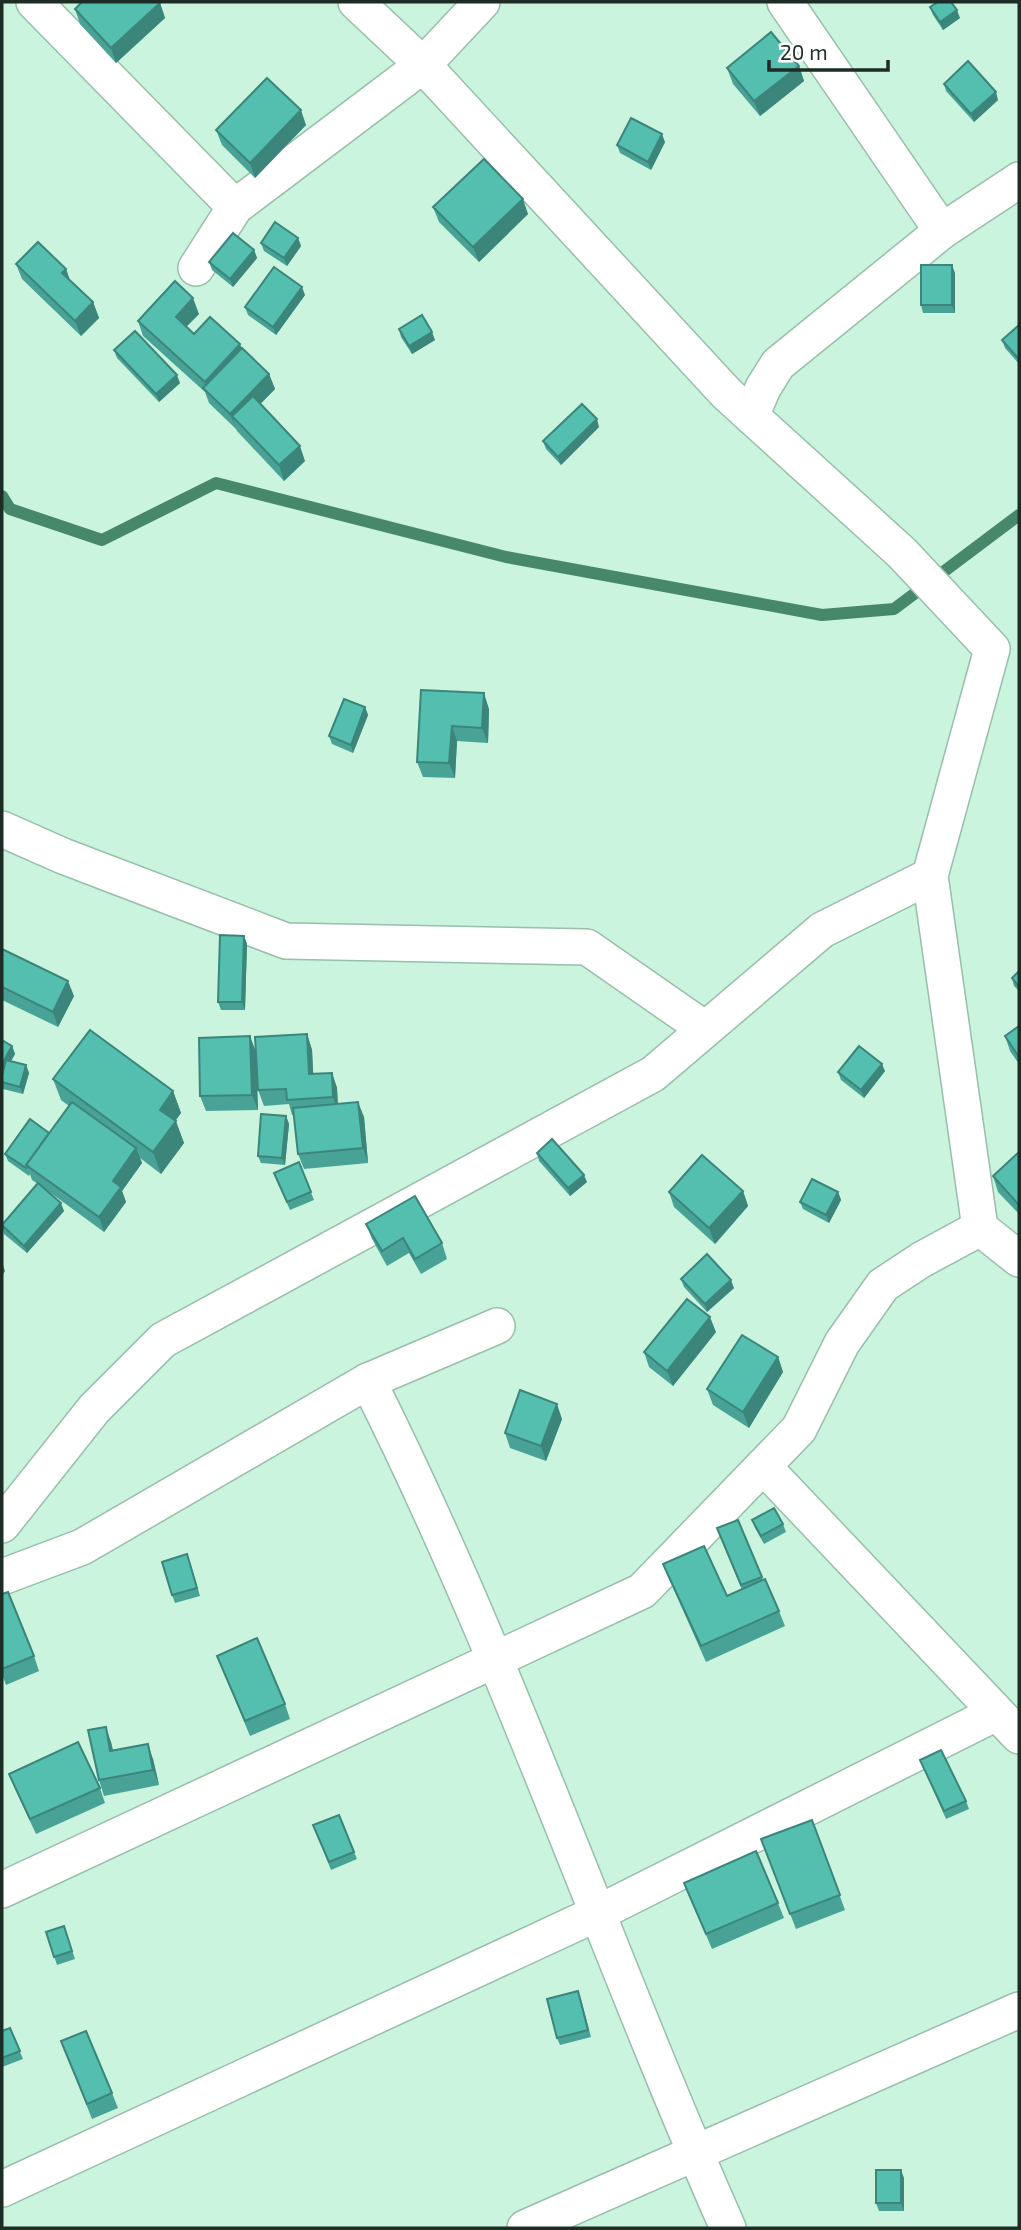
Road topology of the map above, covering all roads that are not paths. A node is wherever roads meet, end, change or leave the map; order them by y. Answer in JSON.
{"nodes":[{"id":1,"x":34,"y":2,"type":"edge"},
{"id":2,"x":356,"y":2,"type":"edge"},
{"id":3,"x":482,"y":2,"type":"edge"},
{"id":4,"x":785,"y":2,"type":"edge"},
{"id":5,"x":424,"y":65,"type":"junction"},
{"id":6,"x":1019,"y":180,"type":"edge"},
{"id":7,"x":235,"y":207,"type":"junction"},
{"id":8,"x":942,"y":231,"type":"junction"},
{"id":9,"x":196,"y":268,"type":"dead end"},
{"id":10,"x":751,"y":416,"type":"junction"},
{"id":11,"x":2,"y":828,"type":"edge"},
{"id":12,"x":930,"y":876,"type":"junction"},
{"id":13,"x":705,"y":1029,"type":"junction"},
{"id":14,"x":980,"y":1228,"type":"junction"},
{"id":15,"x":1019,"y":1259,"type":"edge"},
{"id":16,"x":497,"y":1326,"type":"dead end"},
{"id":17,"x":368,"y":1381,"type":"junction"},
{"id":18,"x":763,"y":1466,"type":"junction"},
{"id":19,"x":2,"y":1525,"type":"edge"},
{"id":20,"x":2,"y":1577,"type":"edge"},
{"id":21,"x":494,"y":1658,"type":"junction"},
{"id":22,"x":1008,"y":1724,"type":"edge"},
{"id":23,"x":2,"y":1890,"type":"edge"},
{"id":24,"x":598,"y":1913,"type":"junction"},
{"id":25,"x":1019,"y":2010,"type":"edge"},
{"id":26,"x":694,"y":2152,"type":"junction"},
{"id":27,"x":2,"y":2189,"type":"edge"},
{"id":28,"x":524,"y":2228,"type":"edge"},
{"id":29,"x":728,"y":2228,"type":"edge"}],
"edges":[{"from":1,"to":7,"type":"street"},
{"from":2,"to":5,"type":"street"},
{"from":3,"to":5,"type":"street"},
{"from":4,"to":8,"type":"street"},
{"from":5,"to":7,"type":"street"},
{"from":5,"to":10,"type":"street"},
{"from":6,"to":8,"type":"street"},
{"from":7,"to":9,"type":"street"},
{"from":8,"to":10,"type":"street"},
{"from":10,"to":12,"type":"street"},
{"from":11,"to":13,"type":"street"},
{"from":12,"to":13,"type":"street"},
{"from":12,"to":14,"type":"street"},
{"from":13,"to":19,"type":"street"},
{"from":14,"to":15,"type":"street"},
{"from":14,"to":18,"type":"street"},
{"from":16,"to":17,"type":"street"},
{"from":17,"to":20,"type":"street"},
{"from":17,"to":21,"type":"street"},
{"from":18,"to":21,"type":"street"},
{"from":18,"to":22,"type":"street"},
{"from":21,"to":23,"type":"street"},
{"from":21,"to":24,"type":"street"},
{"from":22,"to":24,"type":"street"},
{"from":24,"to":26,"type":"street"},
{"from":24,"to":27,"type":"street"},
{"from":25,"to":26,"type":"street"},
{"from":26,"to":28,"type":"street"},
{"from":26,"to":29,"type":"street"}]}
